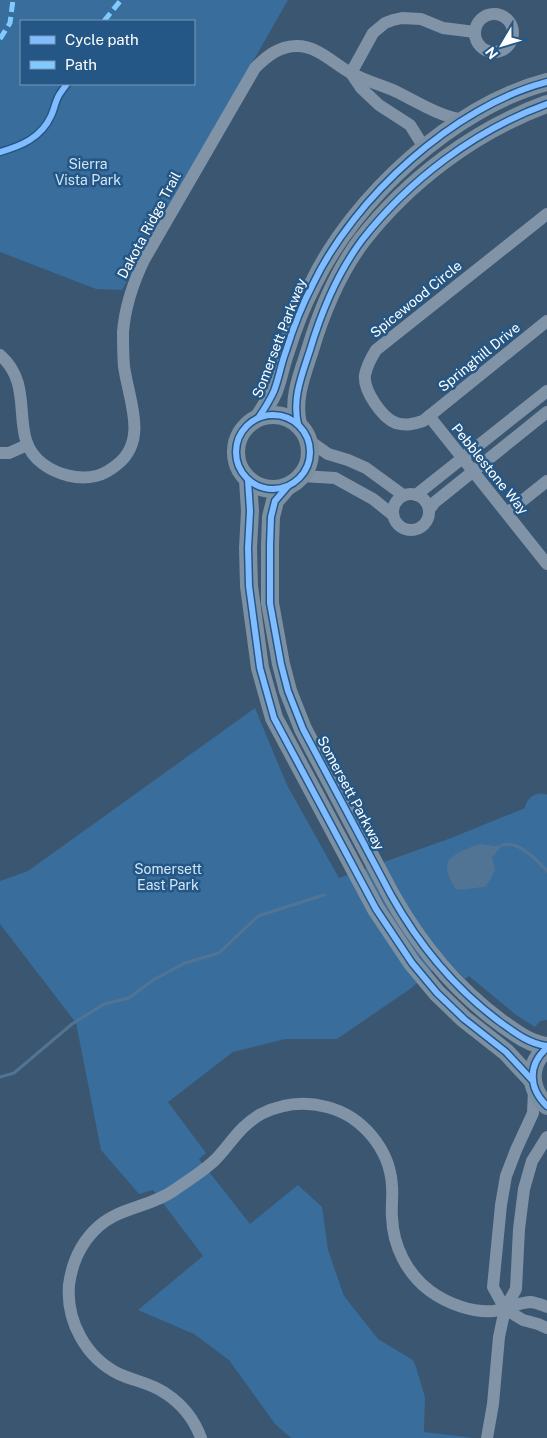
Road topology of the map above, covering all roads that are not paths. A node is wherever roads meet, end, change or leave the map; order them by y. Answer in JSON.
{"nodes":[{"id":1,"x":475,"y":32,"type":"dead end"},
{"id":2,"x":351,"y":73,"type":"junction"},
{"id":3,"x":547,"y":82,"type":"edge"},
{"id":4,"x":547,"y":104,"type":"edge"},
{"id":5,"x":463,"y":120,"type":"junction"},
{"id":6,"x":425,"y":149,"type":"junction"},
{"id":7,"x":547,"y":214,"type":"edge"},
{"id":8,"x":547,"y":321,"type":"edge"},
{"id":9,"x":0,"y":355,"type":"edge"},
{"id":10,"x":547,"y":391,"type":"edge"},
{"id":11,"x":547,"y":412,"type":"edge"},
{"id":12,"x":429,"y":416,"type":"junction"},
{"id":13,"x":259,"y":417,"type":"junction"},
{"id":14,"x":298,"y":424,"type":"junction"},
{"id":15,"x":308,"y":440,"type":"junction"},
{"id":16,"x":28,"y":446,"type":"junction"},
{"id":17,"x":0,"y":453,"type":"edge"},
{"id":18,"x":462,"y":458,"type":"junction"},
{"id":19,"x":473,"y":472,"type":"junction"},
{"id":20,"x":302,"y":476,"type":"junction"},
{"id":21,"x":248,"y":480,"type":"junction"},
{"id":22,"x":547,"y":481,"type":"edge"},
{"id":23,"x":287,"y":487,"type":"junction"},
{"id":24,"x":410,"y":495,"type":"junction"},
{"id":25,"x":429,"y":510,"type":"junction"},
{"id":26,"x":507,"y":513,"type":"junction"},
{"id":27,"x":393,"y":515,"type":"junction"},
{"id":28,"x":547,"y":564,"type":"edge"},
{"id":29,"x":547,"y":1047,"type":"edge"},
{"id":30,"x":533,"y":1085,"type":"junction"},
{"id":31,"x":547,"y":1106,"type":"edge"},
{"id":32,"x":547,"y":1137,"type":"edge"},
{"id":33,"x":547,"y":1307,"type":"edge"},
{"id":34,"x":505,"y":1309,"type":"junction"},
{"id":35,"x":547,"y":1328,"type":"edge"},
{"id":36,"x":201,"y":1438,"type":"edge"},
{"id":37,"x":487,"y":1438,"type":"edge"}],
"edges":[{"from":1,"to":2,"type":"street"},
{"from":2,"to":5,"type":"street","name":"Dakota Ridge Trail"},
{"from":2,"to":6,"type":"street","name":"Dakota Ridge Trail"},
{"from":2,"to":16,"type":"street","name":"Dakota Ridge Trail"},
{"from":3,"to":5,"type":"main road","name":"Somersett Parkway"},
{"from":4,"to":14,"type":"main road"},
{"from":5,"to":6,"type":"main road","name":"Somersett Parkway"},
{"from":6,"to":13,"type":"main road","name":"Somersett Parkway"},
{"from":7,"to":12,"type":"street","name":"Spicewood Circle"},
{"from":8,"to":12,"type":"street","name":"Springhill Drive"},
{"from":9,"to":16,"type":"street","name":"Dakota Ridge Trail"},
{"from":10,"to":18,"type":"street"},
{"from":11,"to":19,"type":"street"},
{"from":12,"to":18,"type":"street","name":"Pebblestone Way"},
{"from":13,"to":14,"type":"main road"},
{"from":13,"to":21,"type":"main road"},
{"from":14,"to":15,"type":"main road"},
{"from":15,"to":20,"type":"main road"},
{"from":15,"to":24,"type":"street"},
{"from":16,"to":17,"type":"street"},
{"from":18,"to":19,"type":"street","name":"Pebblestone Way"},
{"from":18,"to":24,"type":"street"},
{"from":19,"to":25,"type":"street"},
{"from":19,"to":26,"type":"street","name":"Pebblestone Way"},
{"from":20,"to":23,"type":"main road"},
{"from":20,"to":27,"type":"street"},
{"from":21,"to":23,"type":"main road"},
{"from":21,"to":30,"type":"main road"},
{"from":22,"to":26,"type":"street"},
{"from":23,"to":29,"type":"main road","name":"Somersett Parkway"},
{"from":24,"to":25,"type":"street"},
{"from":24,"to":27,"type":"street"},
{"from":25,"to":27,"type":"street"},
{"from":26,"to":28,"type":"street","name":"Pebblestone Way"},
{"from":29,"to":30,"type":"main road"},
{"from":30,"to":31,"type":"main road"},
{"from":30,"to":34,"type":"street"},
{"from":32,"to":34,"type":"street"},
{"from":33,"to":34,"type":"street"},
{"from":34,"to":35,"type":"street"},
{"from":34,"to":36,"type":"street"},
{"from":34,"to":37,"type":"street"}]}
